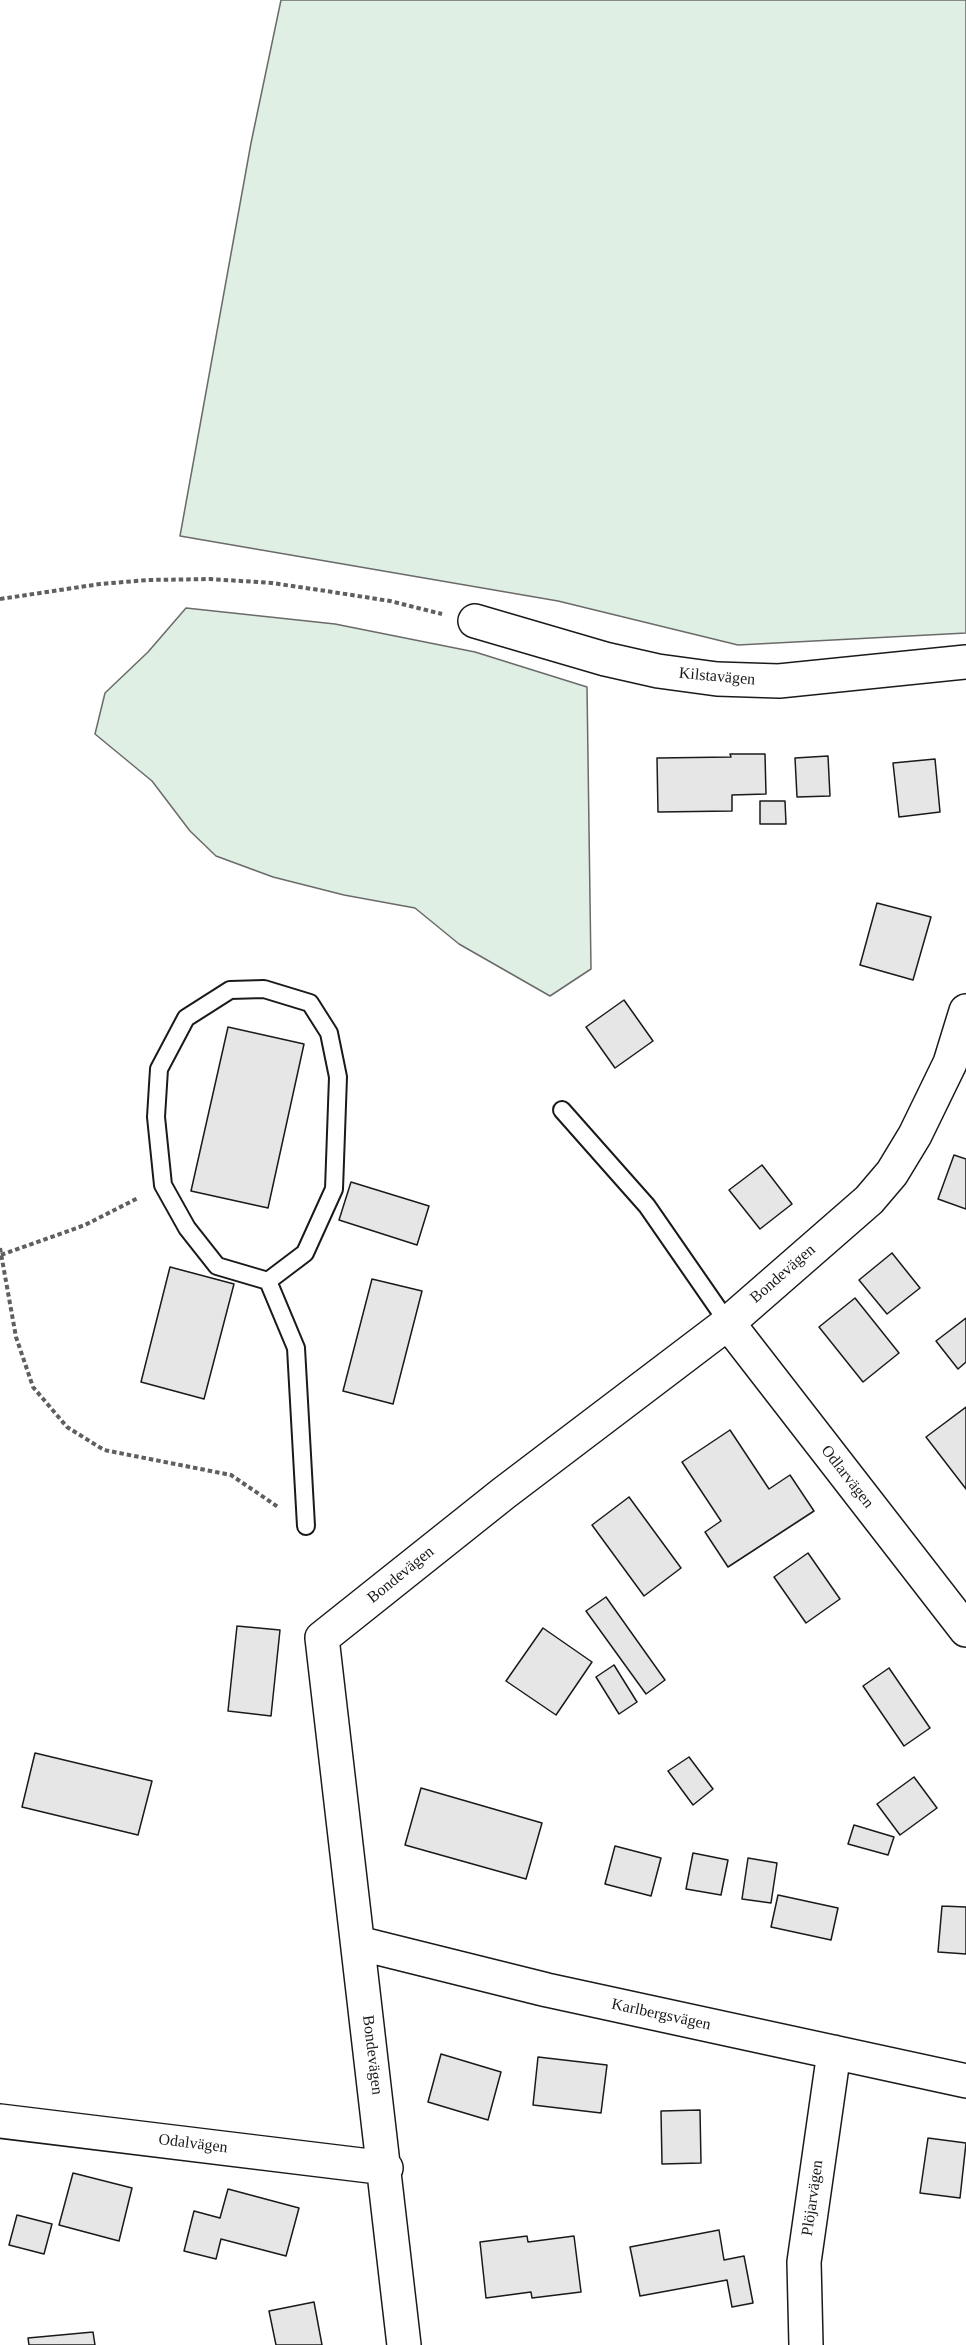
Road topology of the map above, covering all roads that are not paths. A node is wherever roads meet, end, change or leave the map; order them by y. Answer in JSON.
{"nodes":[{"id":1,"x":475,"y":621,"type":"road end"},
{"id":2,"x":966,"y":662,"type":"edge"},
{"id":3,"x":966,"y":1011,"type":"edge"},
{"id":4,"x":958,"y":1066,"type":"edge"},
{"id":5,"x":562,"y":1110,"type":"dead end"},
{"id":6,"x":268,"y":1281,"type":"junction"},
{"id":7,"x":728,"y":1323,"type":"junction"},
{"id":8,"x":306,"y":1526,"type":"road end"},
{"id":9,"x":966,"y":1630,"type":"edge"},
{"id":10,"x":358,"y":1943,"type":"junction"},
{"id":11,"x":834,"y":2052,"type":"junction"},
{"id":12,"x":966,"y":2081,"type":"edge"},
{"id":13,"x":0,"y":2121,"type":"edge"},
{"id":14,"x":386,"y":2168,"type":"junction"},
{"id":15,"x":404,"y":2345,"type":"edge"},
{"id":16,"x":806,"y":2345,"type":"edge"}],
"edges":[{"from":1,"to":2,"type":"street","name":"Kilstavägen"},
{"from":3,"to":4,"type":"street","name":"Bondevägen"},
{"from":4,"to":7,"type":"street","name":"Bondevägen"},
{"from":5,"to":7,"type":"lane"},
{"from":6,"to":6,"type":"lane"},
{"from":6,"to":8,"type":"lane"},
{"from":7,"to":9,"type":"street","name":"Odlarvägen"},
{"from":7,"to":10,"type":"street","name":"Bondevägen"},
{"from":10,"to":11,"type":"street","name":"Karlbergsvägen"},
{"from":10,"to":14,"type":"street","name":"Bondevägen"},
{"from":11,"to":12,"type":"street","name":"Karlbergsvägen"},
{"from":11,"to":16,"type":"street","name":"Plöjarvägen"},
{"from":13,"to":14,"type":"street","name":"Odalvägen"},
{"from":14,"to":15,"type":"street","name":"Bondevägen"}]}
